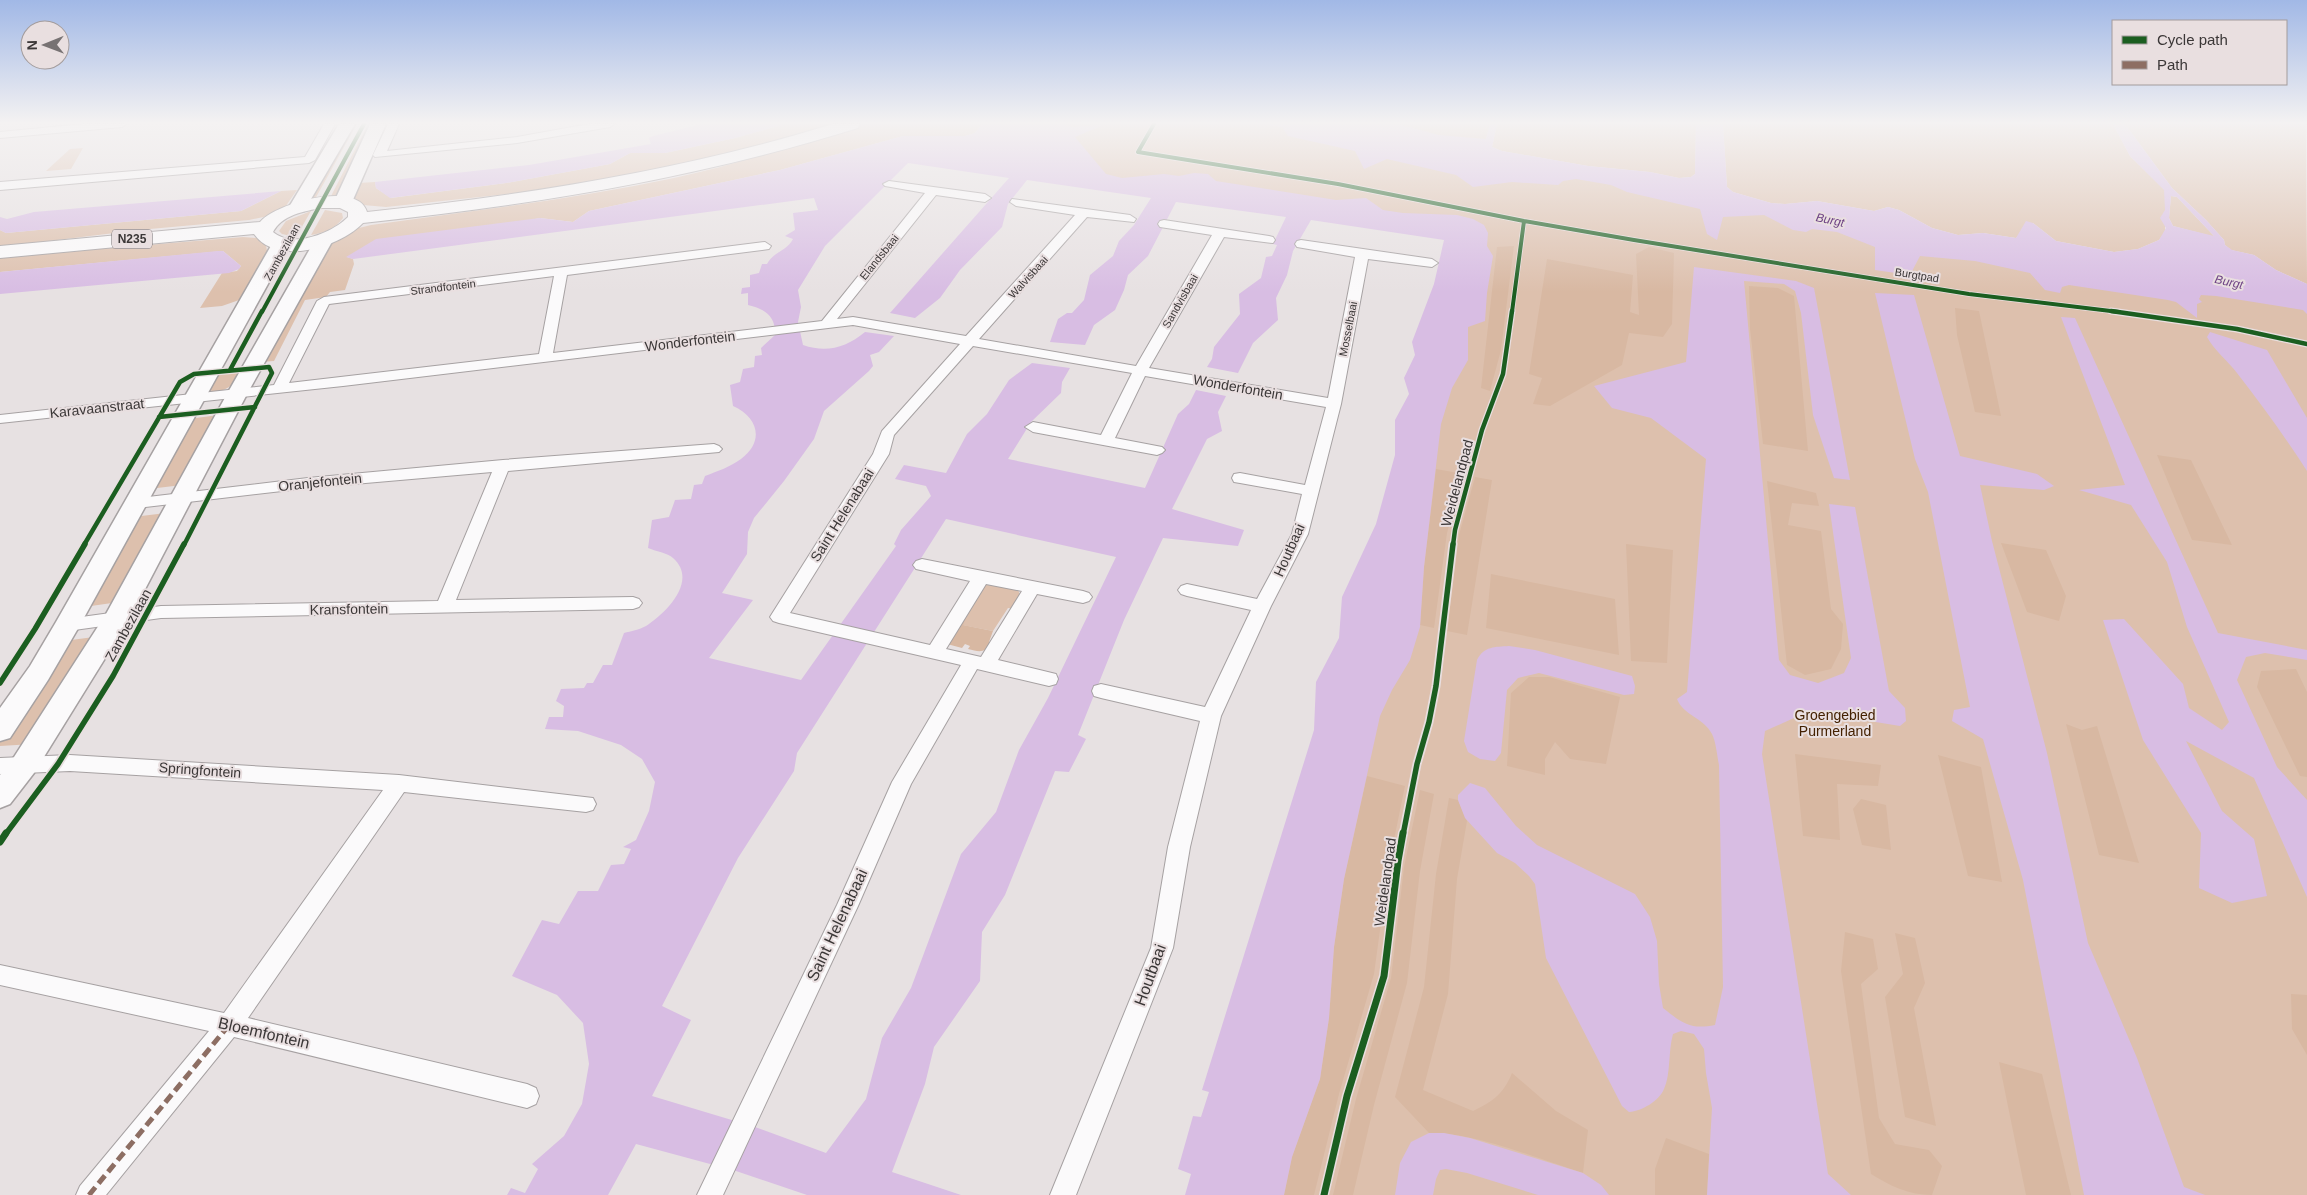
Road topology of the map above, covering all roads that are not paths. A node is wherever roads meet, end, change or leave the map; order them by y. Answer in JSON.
{"nodes":[{"id":1,"x":74,"y":180,"type":"edge"},
{"id":2,"x":314,"y":180,"type":"edge"},
{"id":3,"x":353,"y":180,"type":"edge"},
{"id":4,"x":637,"y":180,"type":"edge"},
{"id":5,"x":889,"y":184,"type":"dead end"},
{"id":6,"x":0,"y":186,"type":"edge"},
{"id":7,"x":933,"y":190,"type":"junction"},
{"id":8,"x":985,"y":198,"type":"dead end"},
{"id":9,"x":343,"y":202,"type":"junction"},
{"id":10,"x":1016,"y":202,"type":"dead end"},
{"id":11,"x":298,"y":207,"type":"junction"},
{"id":12,"x":1084,"y":213,"type":"junction"},
{"id":13,"x":360,"y":218,"type":"junction"},
{"id":14,"x":1130,"y":218,"type":"dead end"},
{"id":15,"x":1164,"y":224,"type":"dead end"},
{"id":16,"x":265,"y":227,"type":"junction"},
{"id":17,"x":1220,"y":233,"type":"junction"},
{"id":18,"x":324,"y":240,"type":"junction"},
{"id":19,"x":1269,"y":240,"type":"dead end"},
{"id":20,"x":281,"y":244,"type":"junction"},
{"id":21,"x":1301,"y":244,"type":"dead end"},
{"id":22,"x":765,"y":246,"type":"dead end"},
{"id":23,"x":0,"y":252,"type":"edge"},
{"id":24,"x":1362,"y":254,"type":"junction"},
{"id":25,"x":1432,"y":264,"type":"dead end"},
{"id":26,"x":561,"y":272,"type":"junction"},
{"id":27,"x":826,"y":324,"type":"junction"},
{"id":28,"x":971,"y":341,"type":"junction"},
{"id":29,"x":545,"y":358,"type":"junction"},
{"id":30,"x":1141,"y":370,"type":"junction"},
{"id":31,"x":279,"y":389,"type":"junction"},
{"id":32,"x":236,"y":394,"type":"junction"},
{"id":33,"x":194,"y":398,"type":"junction"},
{"id":34,"x":1334,"y":404,"type":"junction"},
{"id":35,"x":0,"y":418,"type":"edge"},
{"id":36,"x":1033,"y":426,"type":"dead end"},
{"id":37,"x":1106,"y":440,"type":"junction"},
{"id":38,"x":714,"y":449,"type":"dead end"},
{"id":39,"x":1157,"y":450,"type":"dead end"},
{"id":40,"x":503,"y":465,"type":"junction"},
{"id":41,"x":1240,"y":478,"type":"dead end"},
{"id":42,"x":1311,"y":491,"type":"junction"},
{"id":43,"x":180,"y":497,"type":"junction"},
{"id":44,"x":137,"y":503,"type":"junction"},
{"id":45,"x":922,"y":565,"type":"dead end"},
{"id":46,"x":981,"y":577,"type":"junction"},
{"id":47,"x":1033,"y":587,"type":"junction"},
{"id":48,"x":1187,"y":590,"type":"dead end"},
{"id":49,"x":1083,"y":597,"type":"dead end"},
{"id":50,"x":633,"y":602,"type":"dead end"},
{"id":51,"x":1262,"y":606,"type":"junction"},
{"id":52,"x":444,"y":608,"type":"junction"},
{"id":53,"x":117,"y":618,"type":"junction"},
{"id":54,"x":67,"y":625,"type":"junction"},
{"id":55,"x":935,"y":652,"type":"junction"},
{"id":56,"x":979,"y":663,"type":"junction"},
{"id":57,"x":1049,"y":679,"type":"dead end"},
{"id":58,"x":1101,"y":691,"type":"dead end"},
{"id":59,"x":1211,"y":716,"type":"junction"},
{"id":60,"x":0,"y":730,"type":"edge"},
{"id":61,"x":24,"y":765,"type":"junction"},
{"id":62,"x":0,"y":766,"type":"edge"},
{"id":63,"x":399,"y":783,"type":"junction"},
{"id":64,"x":0,"y":796,"type":"edge"},
{"id":65,"x":586,"y":804,"type":"dead end"},
{"id":66,"x":0,"y":975,"type":"edge"},
{"id":67,"x":229,"y":1025,"type":"junction"},
{"id":68,"x":527,"y":1096,"type":"dead end"},
{"id":69,"x":714,"y":1187,"type":"edge"},
{"id":70,"x":89,"y":1195,"type":"edge"},
{"id":71,"x":1063,"y":1195,"type":"edge"}],
"edges":[{"from":1,"to":6,"type":"street"},
{"from":2,"to":11,"type":"street"},
{"from":3,"to":9,"type":"street"},
{"from":4,"to":13,"type":"main road"},
{"from":5,"to":7,"type":"street"},
{"from":7,"to":8,"type":"street"},
{"from":7,"to":27,"type":"street","name":"Elandsbaai"},
{"from":9,"to":11,"type":"main road"},
{"from":9,"to":13,"type":"main road"},
{"from":10,"to":12,"type":"street"},
{"from":11,"to":16,"type":"main road"},
{"from":12,"to":14,"type":"street"},
{"from":12,"to":28,"type":"street","name":"Walvisbaai"},
{"from":13,"to":18,"type":"main road"},
{"from":15,"to":17,"type":"street"},
{"from":16,"to":20,"type":"main road"},
{"from":16,"to":23,"type":"main road","number":"N235"},
{"from":17,"to":19,"type":"street"},
{"from":17,"to":30,"type":"street","name":"Sandvisbaai"},
{"from":18,"to":20,"type":"main road"},
{"from":18,"to":32,"type":"street","name":"Zambezilaan"},
{"from":20,"to":33,"type":"street","name":"Zambezilaan"},
{"from":21,"to":24,"type":"street"},
{"from":22,"to":26,"type":"street","name":"Strandfontein"},
{"from":24,"to":25,"type":"street"},
{"from":24,"to":34,"type":"street","name":"Mosselbaai"},
{"from":26,"to":29,"type":"street"},
{"from":26,"to":31,"type":"street","name":"Strandfontein"},
{"from":27,"to":28,"type":"street","name":"Wonderfontein"},
{"from":27,"to":29,"type":"street","name":"Wonderfontein"},
{"from":28,"to":30,"type":"street","name":"Wonderfontein"},
{"from":28,"to":55,"type":"street","name":"Saint Helenabaai"},
{"from":29,"to":31,"type":"street","name":"Wonderfontein"},
{"from":30,"to":34,"type":"street","name":"Wonderfontein"},
{"from":30,"to":37,"type":"street"},
{"from":31,"to":32,"type":"street","name":"Wonderfontein"},
{"from":32,"to":33,"type":"street"},
{"from":32,"to":43,"type":"street","name":"Zambezilaan"},
{"from":33,"to":35,"type":"street","name":"Karavaanstraat"},
{"from":33,"to":44,"type":"street","name":"Zambezilaan"},
{"from":34,"to":42,"type":"street","name":"Houtbaai"},
{"from":36,"to":37,"type":"street"},
{"from":37,"to":39,"type":"street"},
{"from":38,"to":40,"type":"street","name":"Oranjefontein"},
{"from":40,"to":43,"type":"street","name":"Oranjefontein"},
{"from":40,"to":52,"type":"street"},
{"from":41,"to":42,"type":"street"},
{"from":42,"to":51,"type":"street","name":"Houtbaai"},
{"from":43,"to":44,"type":"street","name":"Oranjefontein"},
{"from":43,"to":53,"type":"street","name":"Zambezilaan"},
{"from":44,"to":54,"type":"street","name":"Zambezilaan"},
{"from":45,"to":46,"type":"street"},
{"from":46,"to":47,"type":"street"},
{"from":46,"to":55,"type":"street"},
{"from":47,"to":49,"type":"street"},
{"from":47,"to":56,"type":"street","name":"Saint Helenabaai"},
{"from":48,"to":51,"type":"street"},
{"from":50,"to":52,"type":"street","name":"Kransfontein"},
{"from":51,"to":59,"type":"street","name":"Houtbaai"},
{"from":52,"to":53,"type":"street","name":"Kransfontein"},
{"from":53,"to":54,"type":"street","name":"Kransfontein"},
{"from":53,"to":61,"type":"street","name":"Zambezilaan"},
{"from":54,"to":60,"type":"street","name":"Zambezilaan"},
{"from":55,"to":56,"type":"street","name":"Saint Helenabaai"},
{"from":56,"to":57,"type":"street","name":"Saint Helenabaai"},
{"from":56,"to":69,"type":"street","name":"Saint Helenabaai"},
{"from":58,"to":59,"type":"street"},
{"from":59,"to":71,"type":"street","name":"Houtbaai"},
{"from":61,"to":62,"type":"street","name":"Springfontein"},
{"from":61,"to":63,"type":"street","name":"Springfontein"},
{"from":61,"to":64,"type":"street","name":"Zambezilaan"},
{"from":63,"to":65,"type":"street","name":"Springfontein"},
{"from":63,"to":67,"type":"street"},
{"from":66,"to":67,"type":"street","name":"Bloemfontein"},
{"from":67,"to":68,"type":"street","name":"Bloemfontein"},
{"from":67,"to":70,"type":"street"}]}
